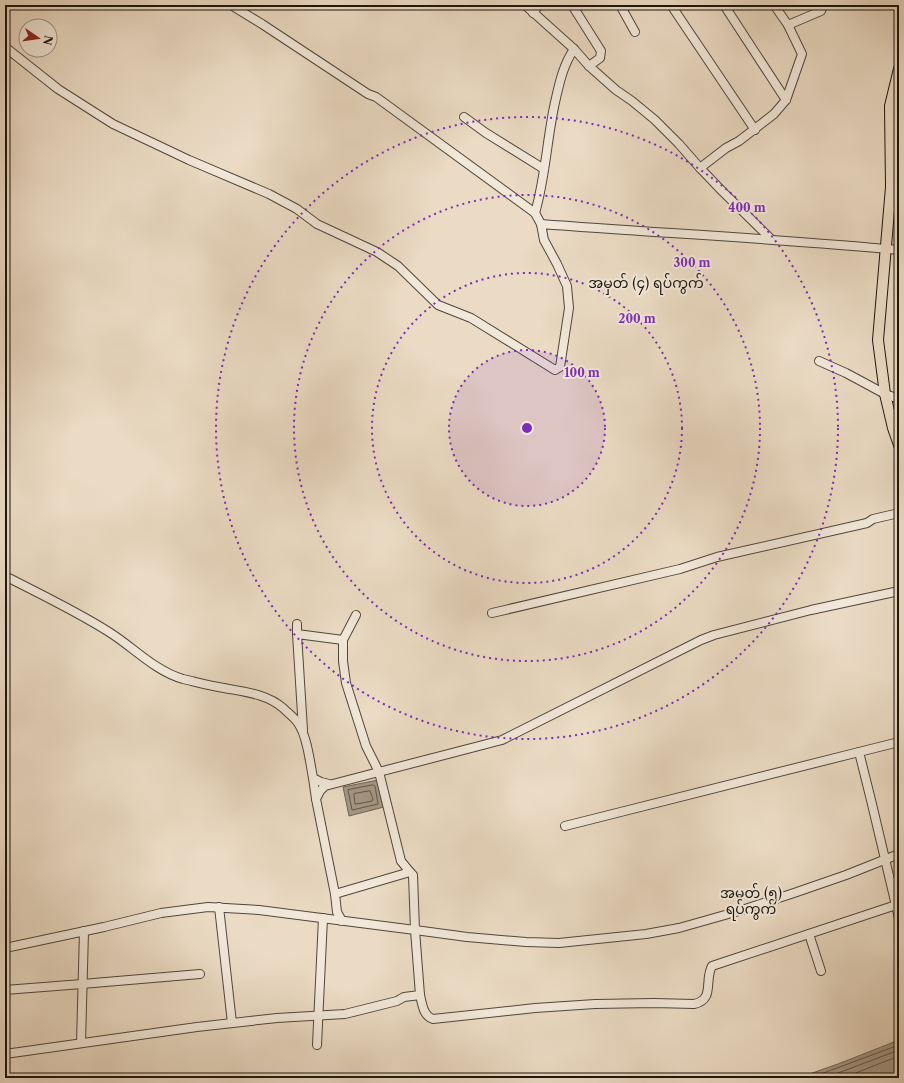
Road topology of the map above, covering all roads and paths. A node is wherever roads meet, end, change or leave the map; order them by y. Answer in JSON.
{"nodes":[{"id":1,"x":231,"y":5,"type":"edge"},
{"id":2,"x":525,"y":5,"type":"edge"},
{"id":3,"x":539,"y":5,"type":"edge"},
{"id":4,"x":572,"y":5,"type":"edge"},
{"id":5,"x":620,"y":5,"type":"edge"},
{"id":6,"x":671,"y":5,"type":"edge"},
{"id":7,"x":724,"y":5,"type":"edge"},
{"id":8,"x":774,"y":5,"type":"edge"},
{"id":9,"x":823,"y":5,"type":"edge"},
{"id":10,"x":533,"y":13,"type":"junction"},
{"id":11,"x":788,"y":25,"type":"junction"},
{"id":12,"x":635,"y":32,"type":"dead end"},
{"id":13,"x":5,"y":47,"type":"edge"},
{"id":14,"x":574,"y":49,"type":"junction"},
{"id":15,"x":588,"y":66,"type":"junction"},
{"id":16,"x":899,"y":69,"type":"edge"},
{"id":17,"x":786,"y":100,"type":"junction"},
{"id":18,"x":464,"y":117,"type":"dead end"},
{"id":19,"x":754,"y":130,"type":"junction"},
{"id":20,"x":895,"y":154,"type":"edge"},
{"id":21,"x":700,"y":168,"type":"junction"},
{"id":22,"x":544,"y":169,"type":"junction"},
{"id":23,"x":535,"y":212,"type":"junction"},
{"id":24,"x":541,"y":224,"type":"junction"},
{"id":25,"x":771,"y":239,"type":"junction"},
{"id":26,"x":885,"y":248,"type":"junction"},
{"id":27,"x":899,"y":250,"type":"edge"},
{"id":28,"x":819,"y":361,"type":"dead end"},
{"id":29,"x":885,"y":394,"type":"junction"},
{"id":30,"x":899,"y":399,"type":"edge"},
{"id":31,"x":899,"y":445,"type":"edge"},
{"id":32,"x":899,"y":513,"type":"edge"},
{"id":33,"x":5,"y":576,"type":"edge"},
{"id":34,"x":899,"y":591,"type":"edge"},
{"id":35,"x":492,"y":612,"type":"dead end"},
{"id":36,"x":356,"y":615,"type":"dead end"},
{"id":37,"x":297,"y":624,"type":"dead end"},
{"id":38,"x":298,"y":634,"type":"junction"},
{"id":39,"x":342,"y":640,"type":"junction"},
{"id":40,"x":303,"y":731,"type":"junction"},
{"id":41,"x":899,"y":742,"type":"edge"},
{"id":42,"x":859,"y":752,"type":"junction"},
{"id":43,"x":379,"y":772,"type":"junction"},
{"id":44,"x":313,"y":778,"type":"junction"},
{"id":45,"x":329,"y":784,"type":"junction"},
{"id":46,"x":316,"y":799,"type":"junction"},
{"id":47,"x":565,"y":826,"type":"dead end"},
{"id":48,"x":899,"y":854,"type":"edge"},
{"id":49,"x":885,"y":860,"type":"junction"},
{"id":50,"x":410,"y":872,"type":"junction"},
{"id":51,"x":335,"y":894,"type":"junction"},
{"id":52,"x":897,"y":905,"type":"edge"},
{"id":53,"x":219,"y":908,"type":"junction"},
{"id":54,"x":323,"y":918,"type":"junction"},
{"id":55,"x":899,"y":918,"type":"edge"},
{"id":56,"x":342,"y":921,"type":"junction"},
{"id":57,"x":415,"y":930,"type":"junction"},
{"id":58,"x":84,"y":931,"type":"junction"},
{"id":59,"x":809,"y":934,"type":"junction"},
{"id":60,"x":5,"y":948,"type":"edge"},
{"id":61,"x":821,"y":971,"type":"dead end"},
{"id":62,"x":200,"y":974,"type":"dead end"},
{"id":63,"x":82,"y":984,"type":"junction"},
{"id":64,"x":5,"y":990,"type":"edge"},
{"id":65,"x":420,"y":995,"type":"junction"},
{"id":66,"x":317,"y":1015,"type":"junction"},
{"id":67,"x":232,"y":1023,"type":"junction"},
{"id":68,"x":81,"y":1043,"type":"junction"},
{"id":69,"x":316,"y":1045,"type":"dead end"},
{"id":70,"x":5,"y":1054,"type":"edge"}],
"edges":[{"from":1,"to":23,"type":"street"},
{"from":2,"to":10,"type":"street"},
{"from":3,"to":10,"type":"street"},
{"from":4,"to":15,"type":"street"},
{"from":5,"to":12,"type":"street"},
{"from":6,"to":19,"type":"street"},
{"from":7,"to":17,"type":"street"},
{"from":8,"to":11,"type":"street"},
{"from":9,"to":11,"type":"street"},
{"from":10,"to":14,"type":"street"},
{"from":11,"to":17,"type":"street"},
{"from":13,"to":24,"type":"street"},
{"from":14,"to":15,"type":"street"},
{"from":14,"to":22,"type":"street"},
{"from":15,"to":21,"type":"street"},
{"from":16,"to":20,"type":"main road"},
{"from":17,"to":19,"type":"street"},
{"from":18,"to":22,"type":"street"},
{"from":19,"to":21,"type":"street"},
{"from":20,"to":26,"type":"main road"},
{"from":21,"to":25,"type":"street"},
{"from":22,"to":23,"type":"street"},
{"from":23,"to":24,"type":"street"},
{"from":24,"to":25,"type":"street"},
{"from":25,"to":26,"type":"street"},
{"from":26,"to":27,"type":"street"},
{"from":26,"to":29,"type":"main road"},
{"from":28,"to":29,"type":"street"},
{"from":29,"to":30,"type":"street"},
{"from":29,"to":31,"type":"main road"},
{"from":32,"to":35,"type":"street"},
{"from":33,"to":40,"type":"street"},
{"from":34,"to":43,"type":"street"},
{"from":36,"to":39,"type":"street"},
{"from":37,"to":38,"type":"street"},
{"from":38,"to":39,"type":"street"},
{"from":38,"to":40,"type":"street"},
{"from":39,"to":43,"type":"street"},
{"from":40,"to":44,"type":"street"},
{"from":41,"to":42,"type":"street"},
{"from":42,"to":47,"type":"street"},
{"from":42,"to":49,"type":"street"},
{"from":43,"to":45,"type":"street"},
{"from":43,"to":50,"type":"street"},
{"from":44,"to":45,"type":"street"},
{"from":44,"to":46,"type":"street"},
{"from":45,"to":46,"type":"street"},
{"from":46,"to":51,"type":"street"},
{"from":48,"to":49,"type":"street"},
{"from":49,"to":52,"type":"street"},
{"from":49,"to":57,"type":"street"},
{"from":50,"to":51,"type":"street"},
{"from":50,"to":57,"type":"street"},
{"from":51,"to":56,"type":"street"},
{"from":52,"to":55,"type":"street"},
{"from":52,"to":59,"type":"street"},
{"from":53,"to":54,"type":"street"},
{"from":53,"to":58,"type":"street"},
{"from":53,"to":67,"type":"street"},
{"from":54,"to":56,"type":"street"},
{"from":54,"to":66,"type":"street"},
{"from":56,"to":57,"type":"street"},
{"from":57,"to":65,"type":"street"},
{"from":58,"to":60,"type":"street"},
{"from":58,"to":63,"type":"street"},
{"from":59,"to":61,"type":"street"},
{"from":59,"to":65,"type":"street"},
{"from":62,"to":63,"type":"street"},
{"from":63,"to":64,"type":"street"},
{"from":63,"to":68,"type":"street"},
{"from":65,"to":66,"type":"street"},
{"from":66,"to":67,"type":"street"},
{"from":66,"to":69,"type":"street"},
{"from":67,"to":68,"type":"street"},
{"from":68,"to":70,"type":"street"}]}
